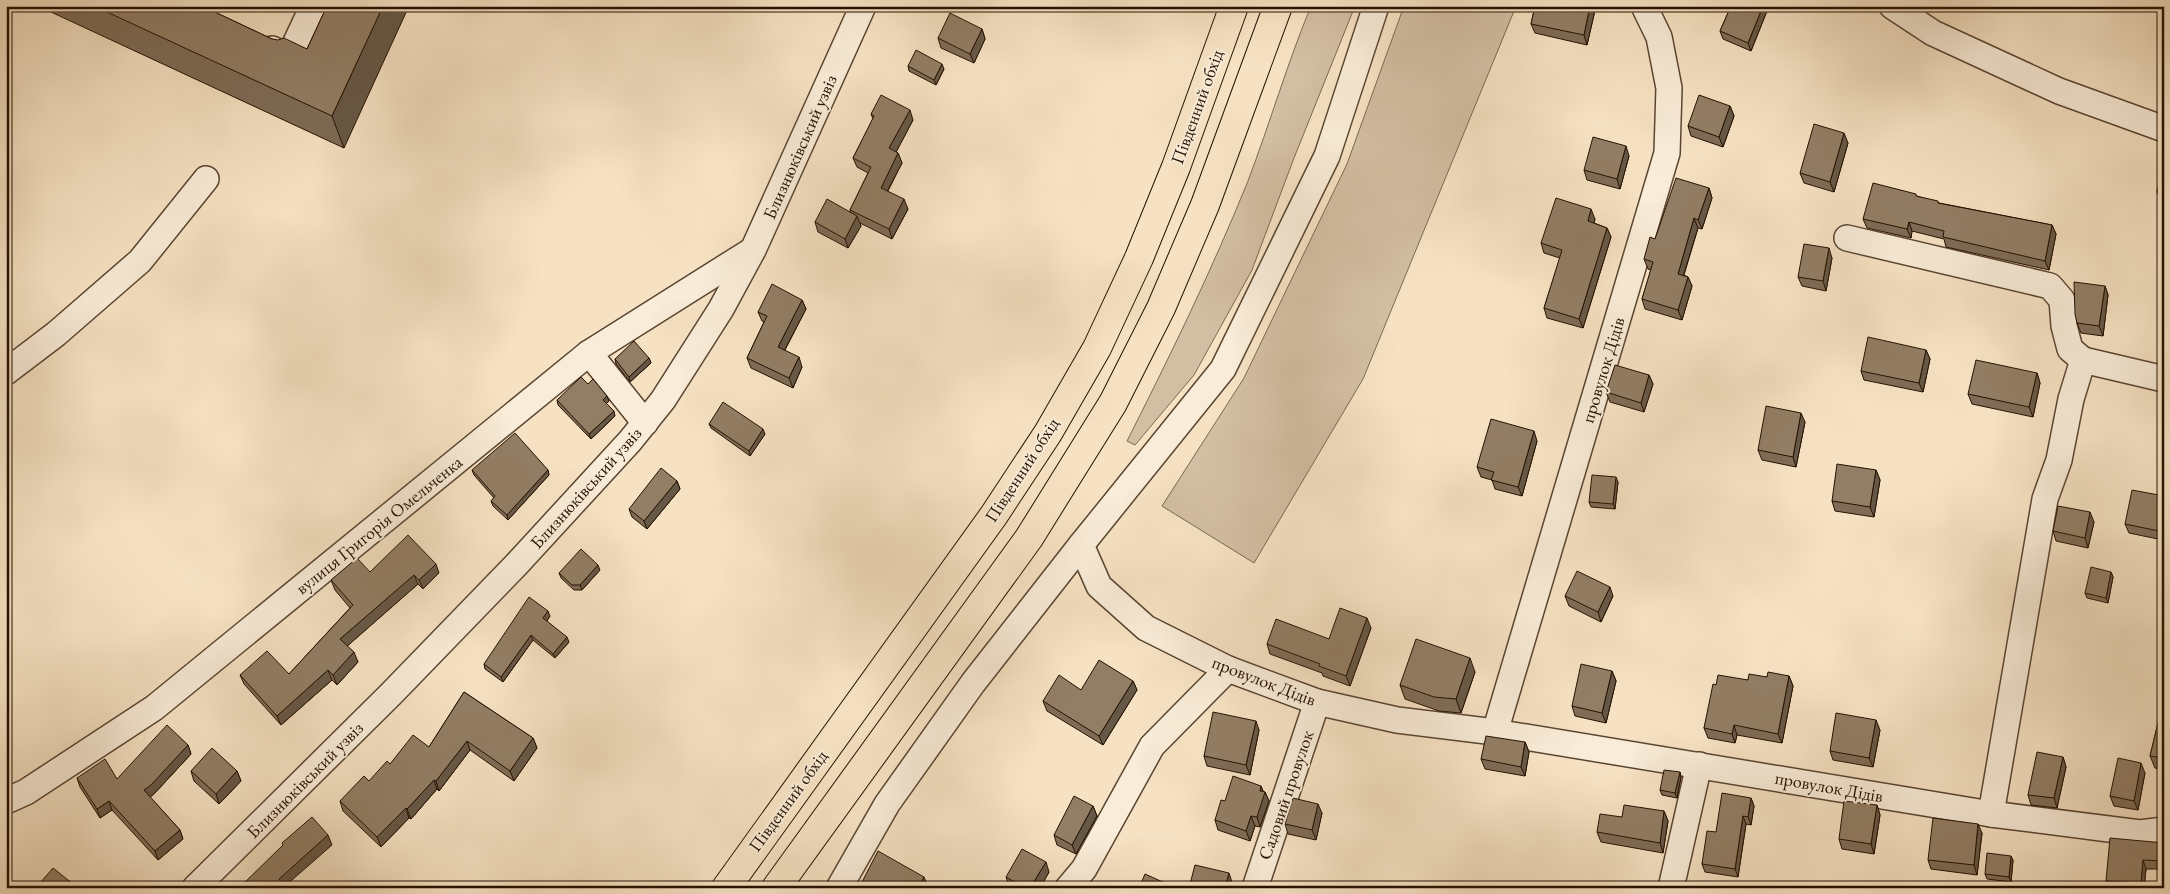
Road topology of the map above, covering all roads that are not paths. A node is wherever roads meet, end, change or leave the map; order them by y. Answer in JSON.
{"nodes":[{"id":1,"x":313,"y":6,"type":"edge"},
{"id":2,"x":863,"y":6,"type":"edge"},
{"id":3,"x":1234,"y":6,"type":"edge"},
{"id":4,"x":1278,"y":6,"type":"edge"},
{"id":5,"x":1376,"y":6,"type":"edge"},
{"id":6,"x":1644,"y":6,"type":"edge"},
{"id":7,"x":1662,"y":6,"type":"edge"},
{"id":8,"x":1892,"y":6,"type":"edge"},
{"id":9,"x":1658,"y":37,"type":"junction"},
{"id":10,"x":254,"y":41,"type":"edge"},
{"id":11,"x":2164,"y":129,"type":"edge"},
{"id":12,"x":206,"y":179,"type":"dead end"},
{"id":13,"x":1847,"y":238,"type":"dead end"},
{"id":14,"x":753,"y":250,"type":"junction"},
{"id":15,"x":589,"y":353,"type":"junction"},
{"id":16,"x":2082,"y":360,"type":"junction"},
{"id":17,"x":6,"y":372,"type":"edge"},
{"id":18,"x":2164,"y":379,"type":"edge"},
{"id":19,"x":645,"y":423,"type":"junction"},
{"id":20,"x":1081,"y":545,"type":"junction"},
{"id":21,"x":1228,"y":669,"type":"junction"},
{"id":22,"x":1317,"y":702,"type":"junction"},
{"id":23,"x":1495,"y":732,"type":"junction"},
{"id":24,"x":1699,"y":765,"type":"junction"},
{"id":25,"x":6,"y":801,"type":"edge"},
{"id":26,"x":1991,"y":814,"type":"junction"},
{"id":27,"x":2164,"y":830,"type":"edge"},
{"id":28,"x":195,"y":888,"type":"edge"},
{"id":29,"x":726,"y":888,"type":"edge"},
{"id":30,"x":776,"y":888,"type":"edge"},
{"id":31,"x":839,"y":888,"type":"edge"},
{"id":32,"x":1068,"y":888,"type":"edge"},
{"id":33,"x":1255,"y":888,"type":"edge"},
{"id":34,"x":1671,"y":888,"type":"edge"}],
"edges":[{"from":1,"to":10,"type":"street"},
{"from":2,"to":14,"type":"street","name":"Близнюківський узвіз"},
{"from":3,"to":29,"type":"main road","name":"Південний обхід"},
{"from":4,"to":30,"type":"main road"},
{"from":5,"to":20,"type":"street"},
{"from":6,"to":9,"type":"street","name":"провулок Дідів"},
{"from":7,"to":9,"type":"street"},
{"from":8,"to":11,"type":"street"},
{"from":9,"to":23,"type":"street","name":"провулок Дідів"},
{"from":12,"to":17,"type":"street"},
{"from":13,"to":16,"type":"street"},
{"from":14,"to":15,"type":"street","name":"вулиця Григорія Омельченка"},
{"from":14,"to":19,"type":"street","name":"Близнюківський узвіз"},
{"from":15,"to":19,"type":"street"},
{"from":15,"to":25,"type":"street","name":"вулиця Григорія Омельченка"},
{"from":16,"to":18,"type":"street"},
{"from":16,"to":26,"type":"street"},
{"from":19,"to":28,"type":"street","name":"Близнюківський узвіз"},
{"from":20,"to":21,"type":"street","name":"провулок Дідів"},
{"from":20,"to":31,"type":"street"},
{"from":21,"to":22,"type":"street","name":"провулок Дідів"},
{"from":21,"to":32,"type":"street"},
{"from":22,"to":23,"type":"street","name":"провулок Дідів"},
{"from":22,"to":33,"type":"street","name":"Садовий провулок"},
{"from":23,"to":24,"type":"street","name":"провулок Дідів"},
{"from":24,"to":26,"type":"street","name":"провулок Дідів"},
{"from":24,"to":34,"type":"street"},
{"from":26,"to":27,"type":"street","name":"провулок Дідів"}]}
